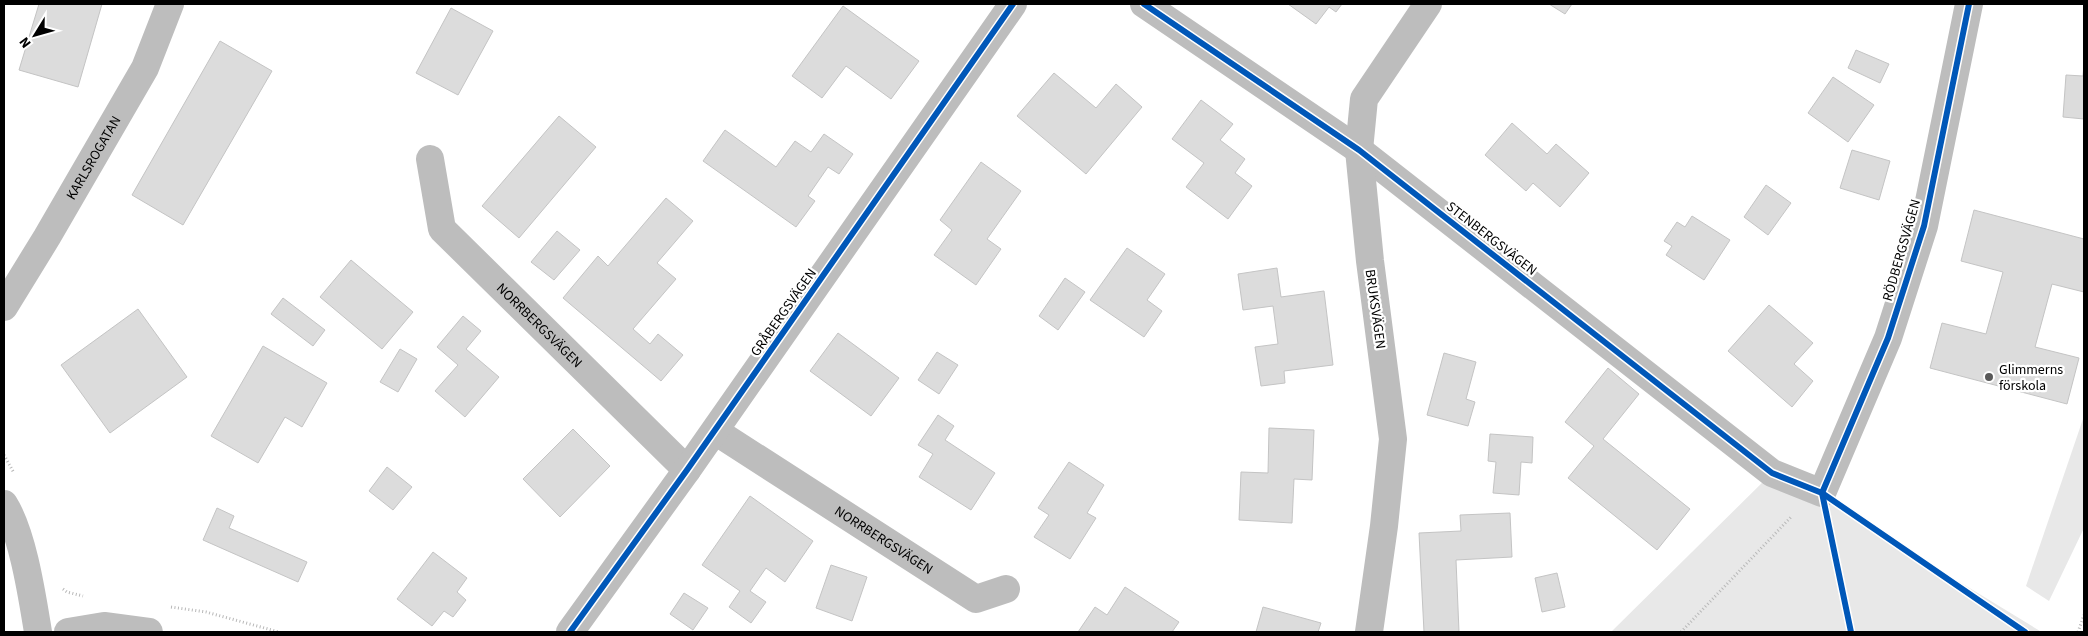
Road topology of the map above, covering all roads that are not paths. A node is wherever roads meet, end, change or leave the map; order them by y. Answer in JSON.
{"nodes":[{"id":1,"x":170,"y":4,"type":"edge"},
{"id":2,"x":1144,"y":4,"type":"edge"},
{"id":3,"x":1428,"y":4,"type":"edge"},
{"id":4,"x":1969,"y":4,"type":"edge"},
{"id":5,"x":1001,"y":9,"type":"edge"},
{"id":6,"x":1359,"y":150,"type":"junction"},
{"id":7,"x":430,"y":159,"type":"dead end"},
{"id":8,"x":4,"y":307,"type":"edge"},
{"id":9,"x":715,"y":431,"type":"junction"},
{"id":10,"x":687,"y":470,"type":"junction"},
{"id":11,"x":1822,"y":493,"type":"joint"},
{"id":12,"x":4,"y":504,"type":"edge"},
{"id":13,"x":1006,"y":589,"type":"dead end"},
{"id":14,"x":38,"y":632,"type":"edge"},
{"id":15,"x":68,"y":632,"type":"edge"},
{"id":16,"x":150,"y":632,"type":"edge"},
{"id":17,"x":570,"y":632,"type":"edge"},
{"id":18,"x":1369,"y":632,"type":"edge"}],
"edges":[{"from":1,"to":8,"type":"street","name":"KARLSROGATAN"},
{"from":2,"to":6,"type":"street","name":"STENBERGSVÄGEN"},
{"from":3,"to":6,"type":"street","name":"BRUKSVÄGEN"},
{"from":4,"to":11,"type":"street","name":"RÖDBERGSVÄGEN"},
{"from":5,"to":9,"type":"street","name":"GRÅBERGSVÄGEN"},
{"from":6,"to":11,"type":"street","name":"STENBERGSVÄGEN"},
{"from":6,"to":18,"type":"street","name":"BRUKSVÄGEN"},
{"from":7,"to":10,"type":"street","name":"NORRBERGSVÄGEN"},
{"from":9,"to":10,"type":"street","name":"GRÅBERGSVÄGEN"},
{"from":9,"to":13,"type":"street","name":"NORRBERGSVÄGEN"},
{"from":10,"to":17,"type":"street","name":"GRÅBERGSVÄGEN"},
{"from":12,"to":14,"type":"street"},
{"from":15,"to":16,"type":"street"}]}
